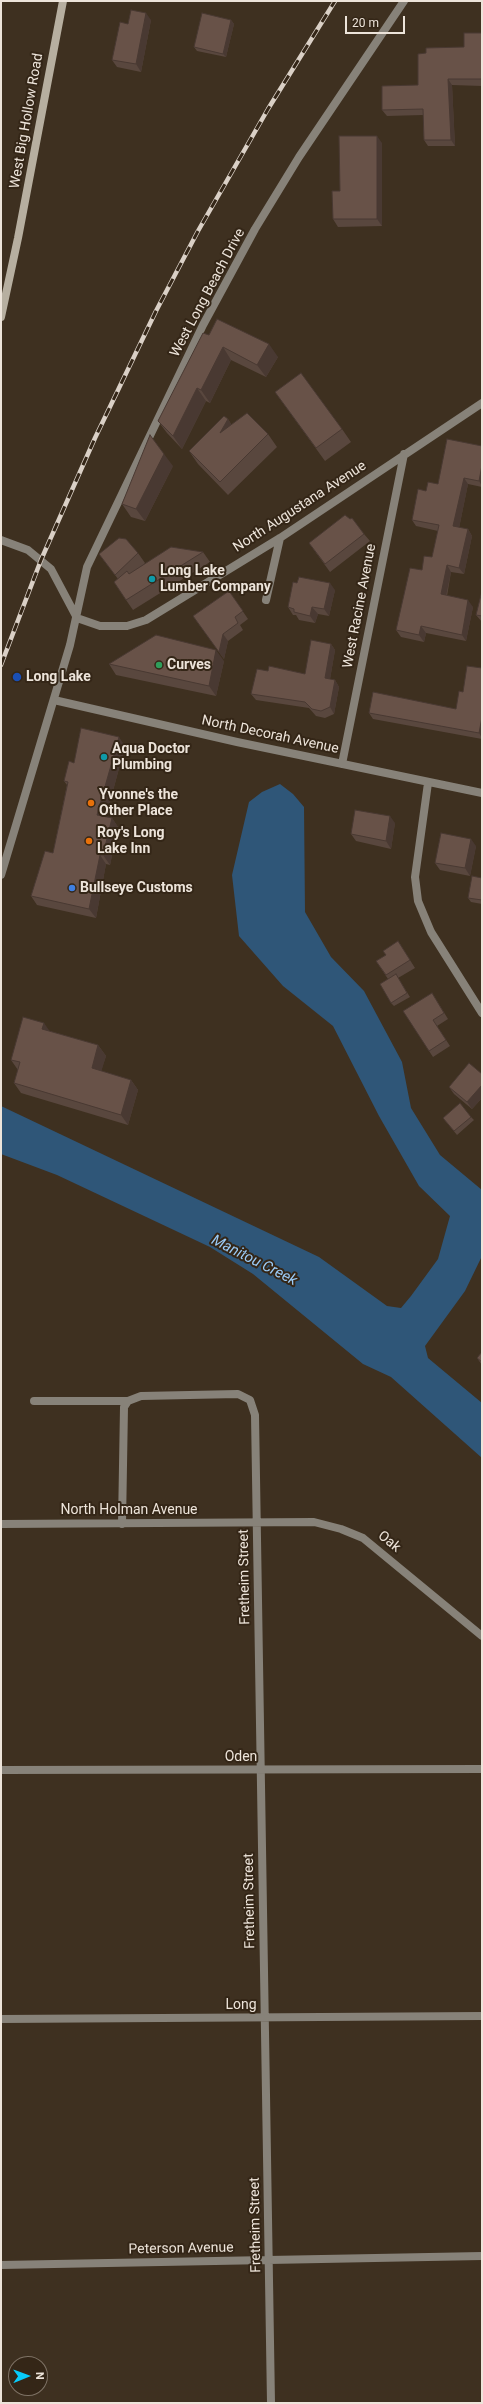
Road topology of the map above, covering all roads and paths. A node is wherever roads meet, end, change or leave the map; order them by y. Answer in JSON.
{"nodes":[{"id":1,"x":63,"y":1,"type":"edge"},
{"id":2,"x":404,"y":1,"type":"edge"},
{"id":3,"x":1,"y":317,"type":"edge"},
{"id":4,"x":482,"y":403,"type":"edge"},
{"id":5,"x":404,"y":454,"type":"junction"},
{"id":6,"x":280,"y":538,"type":"junction"},
{"id":7,"x":1,"y":540,"type":"edge"},
{"id":8,"x":266,"y":600,"type":"dead end"},
{"id":9,"x":76,"y":618,"type":"junction"},
{"id":10,"x":54,"y":700,"type":"junction"},
{"id":11,"x":342,"y":764,"type":"junction"},
{"id":12,"x":428,"y":783,"type":"junction"},
{"id":13,"x":482,"y":793,"type":"edge"},
{"id":14,"x":1,"y":875,"type":"edge"},
{"id":15,"x":482,"y":1013,"type":"edge"},
{"id":16,"x":34,"y":1401,"type":"dead end"},
{"id":17,"x":128,"y":1401,"type":"junction"},
{"id":18,"x":257,"y":1523,"type":"junction"},
{"id":19,"x":1,"y":1524,"type":"edge"},
{"id":20,"x":122,"y":1524,"type":"junction"},
{"id":21,"x":482,"y":1636,"type":"edge"},
{"id":22,"x":482,"y":1769,"type":"edge"},
{"id":23,"x":1,"y":1770,"type":"edge"},
{"id":24,"x":261,"y":1770,"type":"junction"},
{"id":25,"x":482,"y":2016,"type":"edge"},
{"id":26,"x":265,"y":2017,"type":"junction"},
{"id":27,"x":1,"y":2019,"type":"edge"},
{"id":28,"x":482,"y":2256,"type":"edge"},
{"id":29,"x":270,"y":2260,"type":"junction"},
{"id":30,"x":1,"y":2265,"type":"edge"},
{"id":31,"x":271,"y":2403,"type":"edge"}],
"edges":[{"from":1,"to":3,"type":"main road","name":"West Big Hollow Road"},
{"from":2,"to":9,"type":"street","name":"West Long Beach Drive"},
{"from":4,"to":5,"type":"street","name":"North Augustana Avenue"},
{"from":5,"to":6,"type":"street","name":"North Augustana Avenue"},
{"from":5,"to":11,"type":"street","name":"West Racine Avenue"},
{"from":6,"to":8,"type":"street"},
{"from":6,"to":9,"type":"street","name":"North Augustana Avenue"},
{"from":7,"to":9,"type":"street"},
{"from":9,"to":10,"type":"street","name":"West Long Beach Drive"},
{"from":10,"to":11,"type":"street","name":"North Decorah Avenue"},
{"from":10,"to":14,"type":"street","name":"West Long Beach Drive"},
{"from":11,"to":12,"type":"street","name":"North Decorah Avenue"},
{"from":12,"to":13,"type":"street","name":"North Decorah Avenue"},
{"from":12,"to":15,"type":"street"},
{"from":16,"to":17,"type":"street"},
{"from":17,"to":18,"type":"street","name":"Fretheim Street"},
{"from":17,"to":20,"type":"street"},
{"from":18,"to":20,"type":"street","name":"North Holman Avenue"},
{"from":18,"to":21,"type":"street","name":"Oak"},
{"from":18,"to":24,"type":"street","name":"Fretheim Street"},
{"from":19,"to":20,"type":"street","name":"North Holman Avenue"},
{"from":22,"to":24,"type":"street","name":"Oden"},
{"from":23,"to":24,"type":"street","name":"Oden"},
{"from":24,"to":26,"type":"street","name":"Fretheim Street"},
{"from":25,"to":26,"type":"street","name":"Long"},
{"from":26,"to":27,"type":"street","name":"Long"},
{"from":26,"to":29,"type":"street","name":"Fretheim Street"},
{"from":28,"to":29,"type":"street","name":"Peterson Avenue"},
{"from":29,"to":30,"type":"street","name":"Peterson Avenue"},
{"from":29,"to":31,"type":"street","name":"Fretheim Street"}]}
